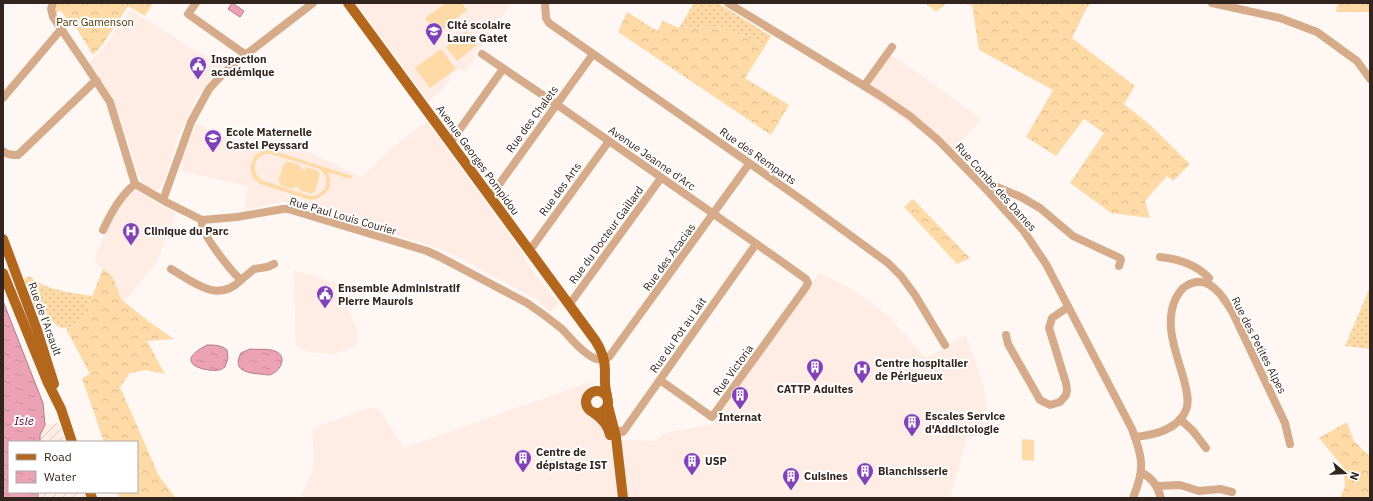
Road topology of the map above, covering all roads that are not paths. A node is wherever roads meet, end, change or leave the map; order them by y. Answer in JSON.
{"nodes":[{"id":1,"x":53,"y":3,"type":"edge"},
{"id":2,"x":196,"y":3,"type":"edge"},
{"id":3,"x":313,"y":3,"type":"edge"},
{"id":4,"x":348,"y":3,"type":"edge"},
{"id":5,"x":545,"y":3,"type":"edge"},
{"id":6,"x":1212,"y":3,"type":"edge"},
{"id":7,"x":730,"y":4,"type":"edge"},
{"id":8,"x":62,"y":30,"type":"junction"},
{"id":9,"x":892,"y":47,"type":"dead end"},
{"id":10,"x":482,"y":54,"type":"dead end"},
{"id":11,"x":593,"y":54,"type":"junction"},
{"id":12,"x":246,"y":55,"type":"junction"},
{"id":13,"x":503,"y":69,"type":"junction"},
{"id":14,"x":1370,"y":79,"type":"edge"},
{"id":15,"x":97,"y":81,"type":"junction"},
{"id":16,"x":864,"y":86,"type":"junction"},
{"id":17,"x":3,"y":98,"type":"edge"},
{"id":18,"x":556,"y":104,"type":"junction"},
{"id":19,"x":609,"y":141,"type":"junction"},
{"id":20,"x":450,"y":143,"type":"junction"},
{"id":21,"x":3,"y":151,"type":"edge"},
{"id":22,"x":749,"y":164,"type":"junction"},
{"id":23,"x":661,"y":178,"type":"junction"},
{"id":24,"x":135,"y":184,"type":"junction"},
{"id":25,"x":986,"y":189,"type":"junction"},
{"id":26,"x":490,"y":197,"type":"junction"},
{"id":27,"x":163,"y":200,"type":"junction"},
{"id":28,"x":713,"y":214,"type":"junction"},
{"id":29,"x":202,"y":220,"type":"junction"},
{"id":30,"x":103,"y":230,"type":"dead end"},
{"id":31,"x":3,"y":239,"type":"edge"},
{"id":32,"x":756,"y":244,"type":"junction"},
{"id":33,"x":530,"y":250,"type":"junction"},
{"id":34,"x":1160,"y":257,"type":"dead end"},
{"id":35,"x":274,"y":264,"type":"dead end"},
{"id":36,"x":1120,"y":266,"type":"dead end"},
{"id":37,"x":171,"y":269,"type":"dead end"},
{"id":38,"x":3,"y":272,"type":"edge"},
{"id":39,"x":1209,"y":278,"type":"dead end"},
{"id":40,"x":241,"y":280,"type":"junction"},
{"id":41,"x":808,"y":283,"type":"joint"},
{"id":42,"x":569,"y":305,"type":"junction"},
{"id":43,"x":1068,"y":307,"type":"junction"},
{"id":44,"x":39,"y":334,"type":"junction"},
{"id":45,"x":1006,"y":335,"type":"dead end"},
{"id":46,"x":30,"y":339,"type":"junction"},
{"id":47,"x":945,"y":345,"type":"dead end"},
{"id":48,"x":34,"y":350,"type":"junction"},
{"id":49,"x":601,"y":359,"type":"junction"},
{"id":50,"x":660,"y":380,"type":"junction"},
{"id":51,"x":594,"y":390,"type":"junction"},
{"id":52,"x":607,"y":395,"type":"junction"},
{"id":53,"x":608,"y":406,"type":"junction"},
{"id":54,"x":61,"y":409,"type":"junction"},
{"id":55,"x":594,"y":413,"type":"junction"},
{"id":56,"x":1180,"y":419,"type":"junction"},
{"id":57,"x":614,"y":429,"type":"junction"},
{"id":58,"x":1135,"y":437,"type":"junction"},
{"id":59,"x":72,"y":441,"type":"edge"},
{"id":60,"x":1290,"y":444,"type":"dead end"},
{"id":61,"x":1206,"y":448,"type":"dead end"},
{"id":62,"x":1142,"y":473,"type":"junction"},
{"id":63,"x":620,"y":480,"type":"junction"},
{"id":64,"x":1157,"y":486,"type":"junction"},
{"id":65,"x":1232,"y":492,"type":"dead end"},
{"id":66,"x":623,"y":498,"type":"edge"},
{"id":67,"x":1133,"y":498,"type":"edge"},
{"id":68,"x":1161,"y":498,"type":"edge"}],
"edges":[{"from":1,"to":8,"type":"street"},
{"from":2,"to":12,"type":"street"},
{"from":3,"to":12,"type":"street"},
{"from":4,"to":20,"type":"main road","name":"Avenue Georges Pompidou"},
{"from":5,"to":11,"type":"street","name":"Rue des Remparts"},
{"from":6,"to":14,"type":"street"},
{"from":7,"to":16,"type":"street","name":"Rue Combe des Dames"},
{"from":8,"to":15,"type":"street"},
{"from":8,"to":17,"type":"street"},
{"from":9,"to":16,"type":"street"},
{"from":10,"to":13,"type":"street","name":"Avenue Jeanne d'Arc"},
{"from":11,"to":18,"type":"street","name":"Rue des Chalets"},
{"from":11,"to":22,"type":"street","name":"Rue des Remparts"},
{"from":12,"to":27,"type":"street"},
{"from":13,"to":18,"type":"street","name":"Avenue Jeanne d'Arc"},
{"from":13,"to":20,"type":"street"},
{"from":15,"to":21,"type":"street"},
{"from":15,"to":24,"type":"street"},
{"from":16,"to":25,"type":"street","name":"Rue Combe des Dames"},
{"from":18,"to":19,"type":"street","name":"Avenue Jeanne d'Arc"},
{"from":18,"to":26,"type":"street","name":"Rue des Chalets"},
{"from":19,"to":23,"type":"street","name":"Avenue Jeanne d'Arc"},
{"from":19,"to":33,"type":"street","name":"Rue des Arts"},
{"from":20,"to":26,"type":"main road","name":"Avenue Georges Pompidou"},
{"from":22,"to":28,"type":"street","name":"Rue des Acacias"},
{"from":22,"to":47,"type":"street","name":"Rue des Remparts"},
{"from":23,"to":28,"type":"street","name":"Avenue Jeanne d'Arc"},
{"from":23,"to":42,"type":"street","name":"Rue du Docteur Gaillard"},
{"from":24,"to":27,"type":"street"},
{"from":24,"to":30,"type":"street"},
{"from":25,"to":36,"type":"street"},
{"from":25,"to":43,"type":"street","name":"Rue Combe des Dames"},
{"from":26,"to":33,"type":"main road","name":"Avenue Georges Pompidou"},
{"from":27,"to":29,"type":"street"},
{"from":28,"to":32,"type":"street","name":"Avenue Jeanne d'Arc"},
{"from":28,"to":49,"type":"street","name":"Rue des Acacias"},
{"from":29,"to":40,"type":"street"},
{"from":29,"to":49,"type":"street","name":"Rue Paul Louis Courier"},
{"from":31,"to":44,"type":"main road","name":"Rue de l'Arsault"},
{"from":32,"to":41,"type":"street","name":"Avenue Jeanne d'Arc"},
{"from":32,"to":50,"type":"street","name":"Rue du Pot au Lait"},
{"from":33,"to":42,"type":"main road","name":"Avenue Georges Pompidou"},
{"from":34,"to":39,"type":"street"},
{"from":35,"to":40,"type":"street"},
{"from":37,"to":40,"type":"street"},
{"from":38,"to":46,"type":"main road"},
{"from":41,"to":50,"type":"street","name":"Rue Victoria"},
{"from":42,"to":49,"type":"main road","name":"Avenue Georges Pompidou"},
{"from":43,"to":45,"type":"street"},
{"from":43,"to":58,"type":"street","name":"Rue Combe des Dames"},
{"from":44,"to":46,"type":"main road"},
{"from":44,"to":48,"type":"main road"},
{"from":44,"to":54,"type":"main road","name":"Rue de l'Arsault"},
{"from":46,"to":48,"type":"main road"},
{"from":48,"to":54,"type":"main road"},
{"from":49,"to":51,"type":"main road","name":"Avenue Georges Pompidou"},
{"from":49,"to":52,"type":"main road","name":"Avenue Georges Pompidou"},
{"from":50,"to":57,"type":"street","name":"Rue du Pot au Lait"},
{"from":51,"to":52,"type":"main road"},
{"from":51,"to":55,"type":"main road"},
{"from":52,"to":53,"type":"main road"},
{"from":53,"to":55,"type":"main road"},
{"from":53,"to":57,"type":"main road"},
{"from":54,"to":59,"type":"main road"},
{"from":55,"to":63,"type":"main road"},
{"from":56,"to":58,"type":"street"},
{"from":56,"to":60,"type":"street","name":"Rue des Petites Alpes"},
{"from":56,"to":61,"type":"street"},
{"from":57,"to":63,"type":"main road"},
{"from":58,"to":62,"type":"street","name":"Rue Combe des Dames"},
{"from":62,"to":64,"type":"street"},
{"from":62,"to":67,"type":"street","name":"Rue Combe des Dames"},
{"from":63,"to":66,"type":"main road"},
{"from":64,"to":65,"type":"street"},
{"from":64,"to":68,"type":"street"}]}
